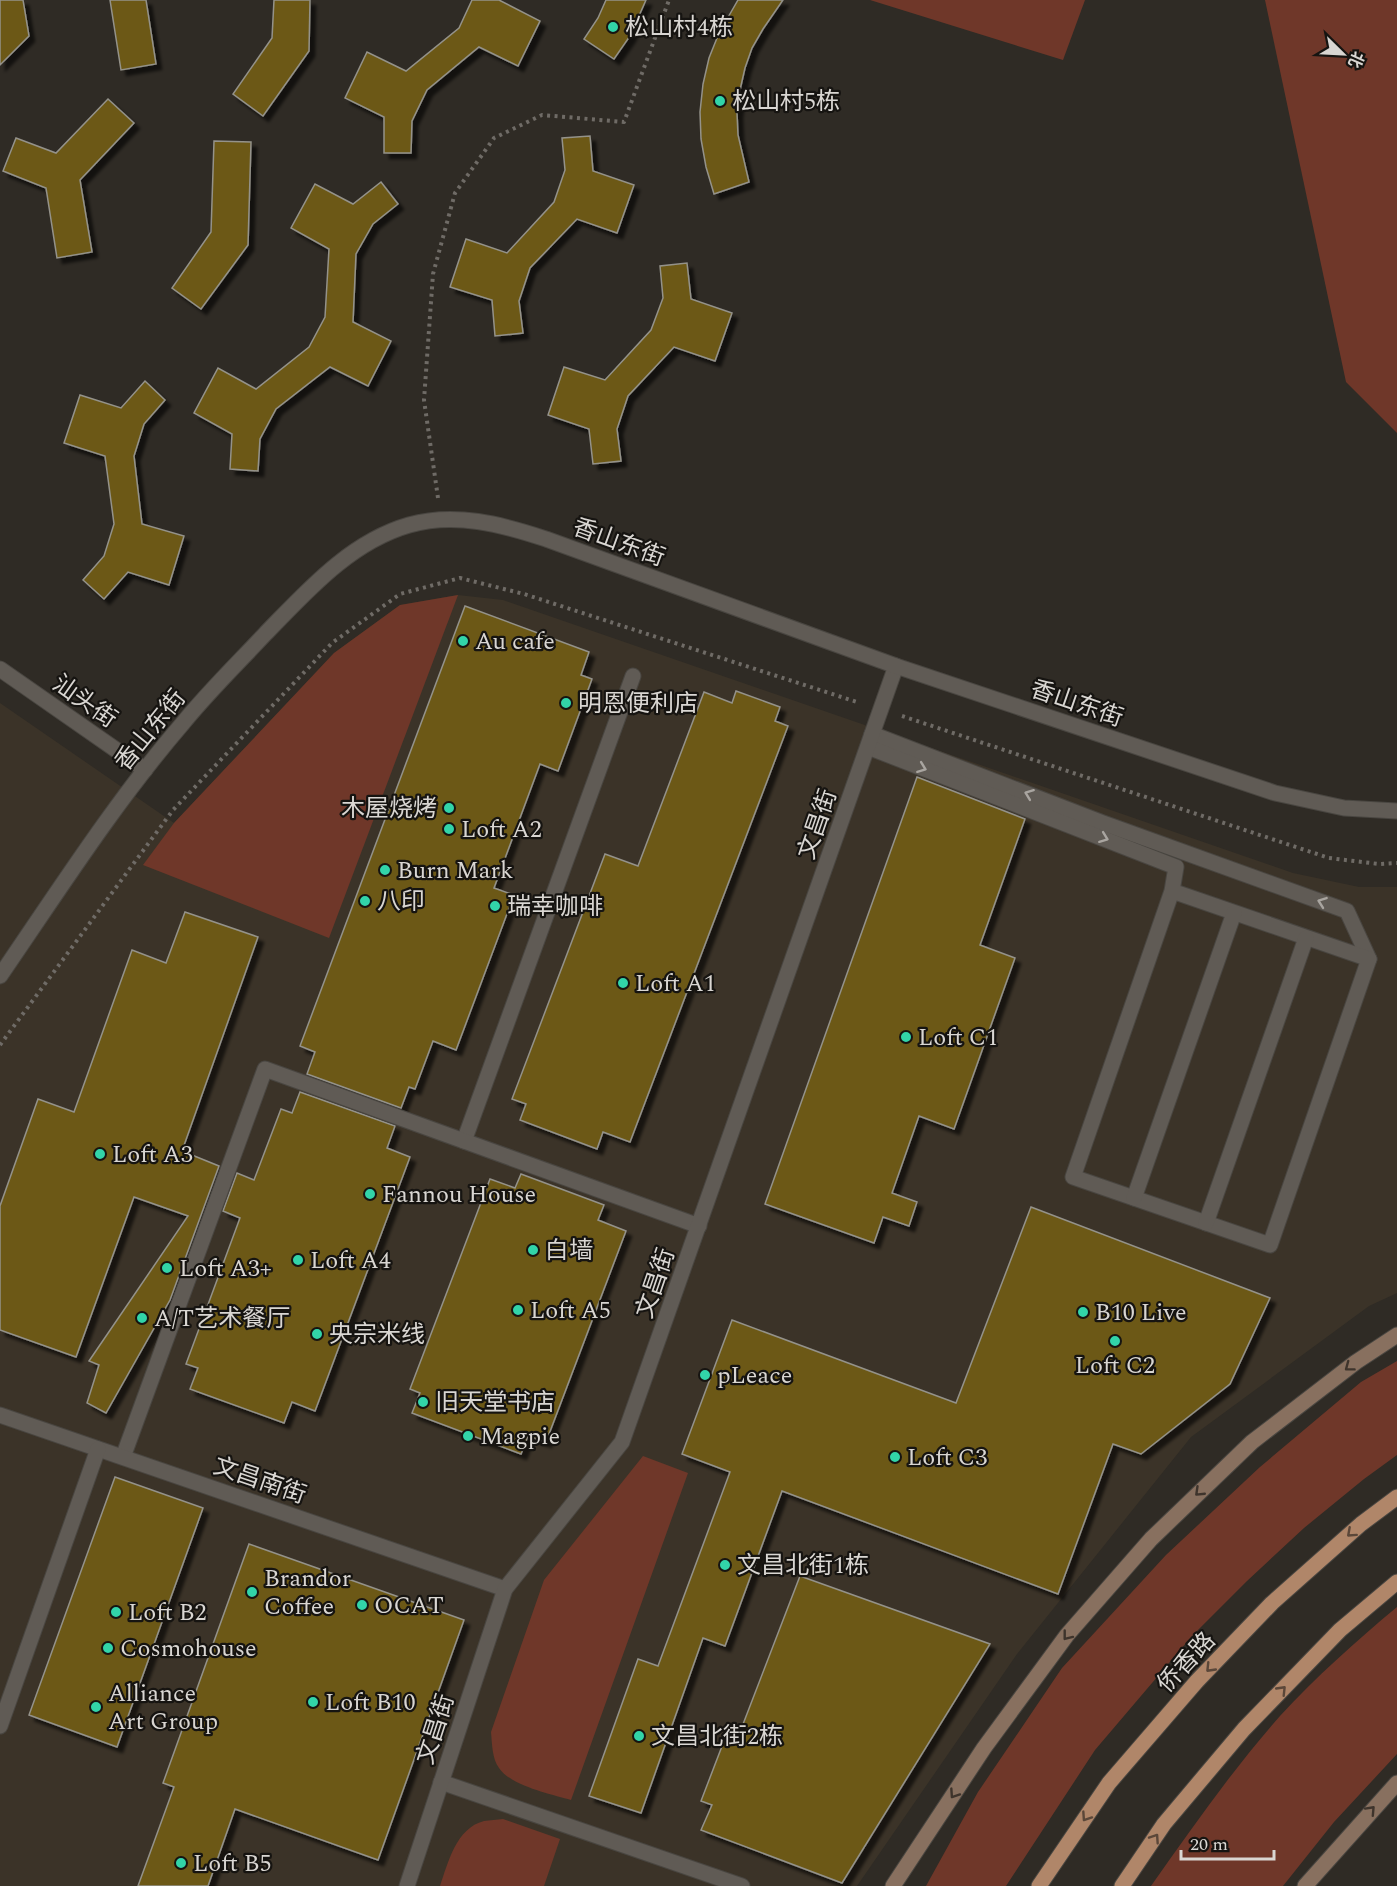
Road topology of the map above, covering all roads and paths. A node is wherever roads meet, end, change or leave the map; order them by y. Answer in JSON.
{"nodes":[{"id":1,"x":669,"y":0,"type":"edge"},
{"id":2,"x":441,"y":519,"type":"junction"},
{"id":3,"x":896,"y":666,"type":"junction"},
{"id":4,"x":0,"y":669,"type":"edge"},
{"id":5,"x":633,"y":676,"type":"dead end"},
{"id":6,"x":881,"y":710,"type":"junction"},
{"id":7,"x":870,"y":741,"type":"junction"},
{"id":8,"x":145,"y":770,"type":"junction"},
{"id":9,"x":1397,"y":811,"type":"edge"},
{"id":10,"x":1397,"y":863,"type":"edge"},
{"id":11,"x":1173,"y":891,"type":"junction"},
{"id":12,"x":1234,"y":913,"type":"junction"},
{"id":13,"x":1306,"y":938,"type":"junction"},
{"id":14,"x":1369,"y":959,"type":"junction"},
{"id":15,"x":0,"y":976,"type":"edge"},
{"id":16,"x":0,"y":1045,"type":"edge"},
{"id":17,"x":464,"y":1141,"type":"junction"},
{"id":18,"x":1134,"y":1198,"type":"junction"},
{"id":19,"x":1206,"y":1223,"type":"junction"},
{"id":20,"x":699,"y":1226,"type":"junction"},
{"id":21,"x":1397,"y":1335,"type":"edge"},
{"id":22,"x":0,"y":1415,"type":"edge"},
{"id":23,"x":99,"y":1449,"type":"junction"},
{"id":24,"x":123,"y":1457,"type":"junction"},
{"id":25,"x":1397,"y":1497,"type":"edge"},
{"id":26,"x":1397,"y":1582,"type":"edge"},
{"id":27,"x":505,"y":1589,"type":"junction"},
{"id":28,"x":0,"y":1726,"type":"edge"},
{"id":29,"x":441,"y":1782,"type":"junction"},
{"id":30,"x":1397,"y":1783,"type":"edge"},
{"id":31,"x":406,"y":1886,"type":"edge"},
{"id":32,"x":742,"y":1886,"type":"edge"},
{"id":33,"x":893,"y":1886,"type":"edge"},
{"id":34,"x":1039,"y":1886,"type":"edge"},
{"id":35,"x":1122,"y":1886,"type":"edge"},
{"id":36,"x":1305,"y":1886,"type":"edge"}],
"edges":[{"from":1,"to":2,"type":"path"},
{"from":2,"to":3,"type":"street","name":"香山东街"},
{"from":2,"to":8,"type":"street","name":"香山东街"},
{"from":3,"to":6,"type":"street","name":"文昌街"},
{"from":3,"to":9,"type":"street","name":"香山东街"},
{"from":4,"to":8,"type":"street","name":"汕头街"},
{"from":5,"to":17,"type":"street"},
{"from":6,"to":7,"type":"street","name":"文昌街"},
{"from":6,"to":10,"type":"path"},
{"from":6,"to":16,"type":"path"},
{"from":7,"to":11,"type":"street","one_way":true},
{"from":14,"to":7,"type":"street","one_way":true},
{"from":7,"to":20,"type":"street","name":"文昌街"},
{"from":8,"to":15,"type":"street","name":"香山东街"},
{"from":11,"to":12,"type":"street"},
{"from":11,"to":18,"type":"street"},
{"from":12,"to":13,"type":"street"},
{"from":12,"to":18,"type":"street"},
{"from":13,"to":14,"type":"street"},
{"from":13,"to":19,"type":"street"},
{"from":14,"to":19,"type":"street"},
{"from":17,"to":20,"type":"street"},
{"from":17,"to":24,"type":"street"},
{"from":18,"to":19,"type":"street"},
{"from":20,"to":27,"type":"street","name":"文昌街"},
{"from":21,"to":33,"type":"main road","one_way":true},
{"from":22,"to":23,"type":"street","name":"文昌南街"},
{"from":23,"to":24,"type":"street","name":"文昌南街"},
{"from":23,"to":28,"type":"street"},
{"from":24,"to":27,"type":"street","name":"文昌南街"},
{"from":25,"to":34,"type":"main road","name":"侨香路","one_way":true},
{"from":35,"to":26,"type":"main road","one_way":true},
{"from":27,"to":29,"type":"street","name":"文昌街"},
{"from":29,"to":31,"type":"street","name":"文昌街"},
{"from":29,"to":32,"type":"street"},
{"from":36,"to":30,"type":"main road","one_way":true}]}
